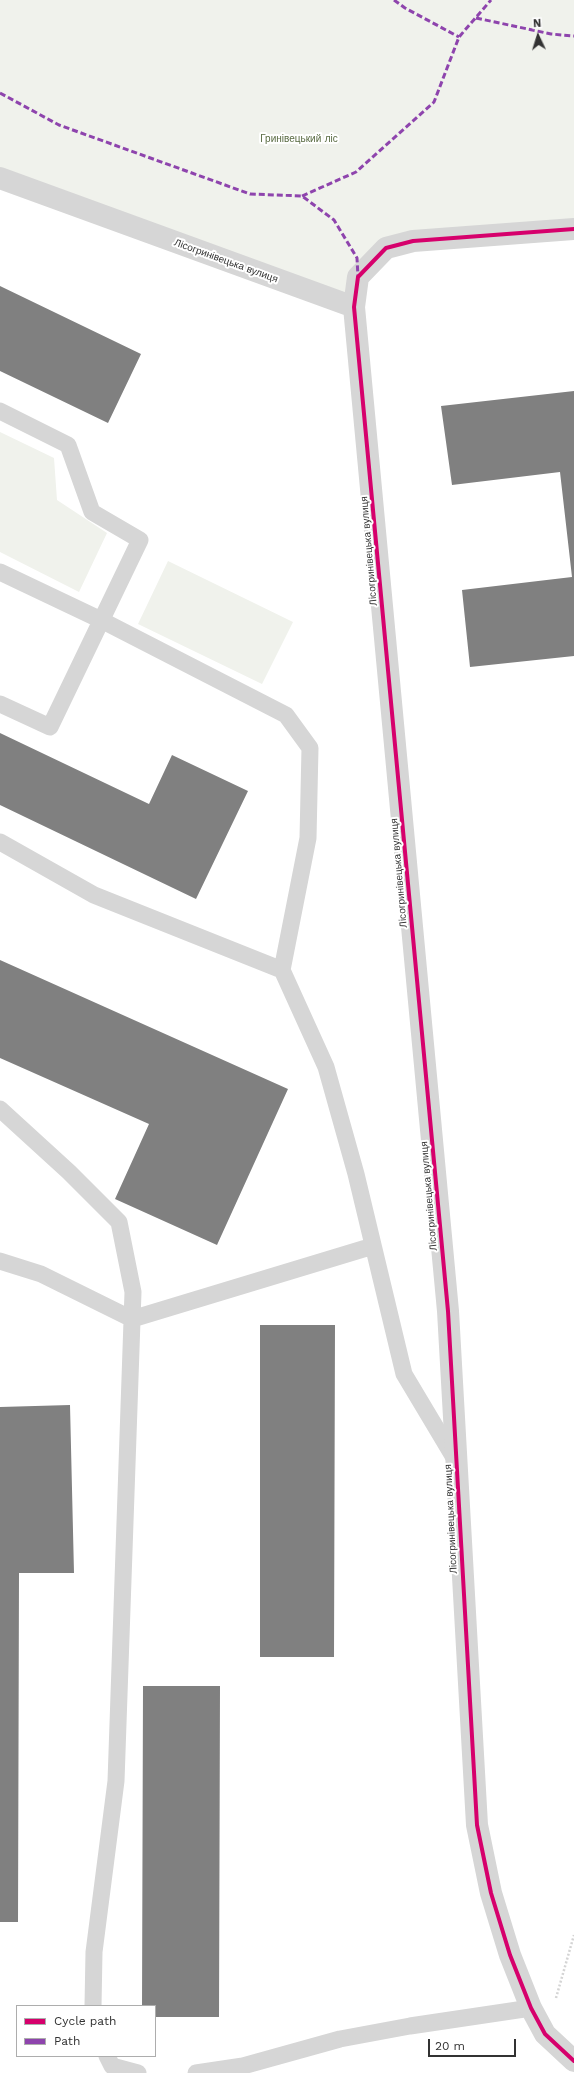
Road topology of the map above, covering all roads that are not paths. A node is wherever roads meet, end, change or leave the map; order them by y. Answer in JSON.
{"nodes":[{"id":1,"x":0,"y":178,"type":"edge"},
{"id":2,"x":574,"y":229,"type":"edge"},
{"id":3,"x":354,"y":307,"type":"junction"},
{"id":4,"x":0,"y":411,"type":"edge"},
{"id":5,"x":0,"y":572,"type":"edge"},
{"id":6,"x":101,"y":620,"type":"junction"},
{"id":7,"x":0,"y":704,"type":"edge"},
{"id":8,"x":0,"y":842,"type":"edge"},
{"id":9,"x":282,"y":970,"type":"junction"},
{"id":10,"x":0,"y":1109,"type":"edge"},
{"id":11,"x":373,"y":1246,"type":"junction"},
{"id":12,"x":0,"y":1262,"type":"edge"},
{"id":13,"x":132,"y":1319,"type":"junction"},
{"id":14,"x":456,"y":1461,"type":"junction"},
{"id":15,"x":93,"y":2005,"type":"edge"},
{"id":16,"x":531,"y":2008,"type":"junction"},
{"id":17,"x":108,"y":2057,"type":"edge"},
{"id":18,"x":574,"y":2061,"type":"edge"},
{"id":19,"x":138,"y":2073,"type":"edge"},
{"id":20,"x":196,"y":2073,"type":"edge"}],
"edges":[{"from":1,"to":3,"type":"street","name":"Лісогринівецька вулиця"},
{"from":2,"to":3,"type":"street"},
{"from":3,"to":14,"type":"street","name":"Лісогринівецька вулиця"},
{"from":4,"to":6,"type":"lane"},
{"from":5,"to":6,"type":"lane"},
{"from":6,"to":7,"type":"lane"},
{"from":6,"to":9,"type":"lane"},
{"from":8,"to":9,"type":"lane"},
{"from":9,"to":11,"type":"lane"},
{"from":10,"to":13,"type":"lane"},
{"from":11,"to":13,"type":"lane"},
{"from":11,"to":14,"type":"lane"},
{"from":12,"to":13,"type":"lane"},
{"from":13,"to":15,"type":"lane"},
{"from":14,"to":16,"type":"street","name":"Лісогринівецька вулиця"},
{"from":16,"to":18,"type":"street","name":"Лісогринівецька вулиця"},
{"from":16,"to":20,"type":"lane"},
{"from":17,"to":19,"type":"lane"}]}
